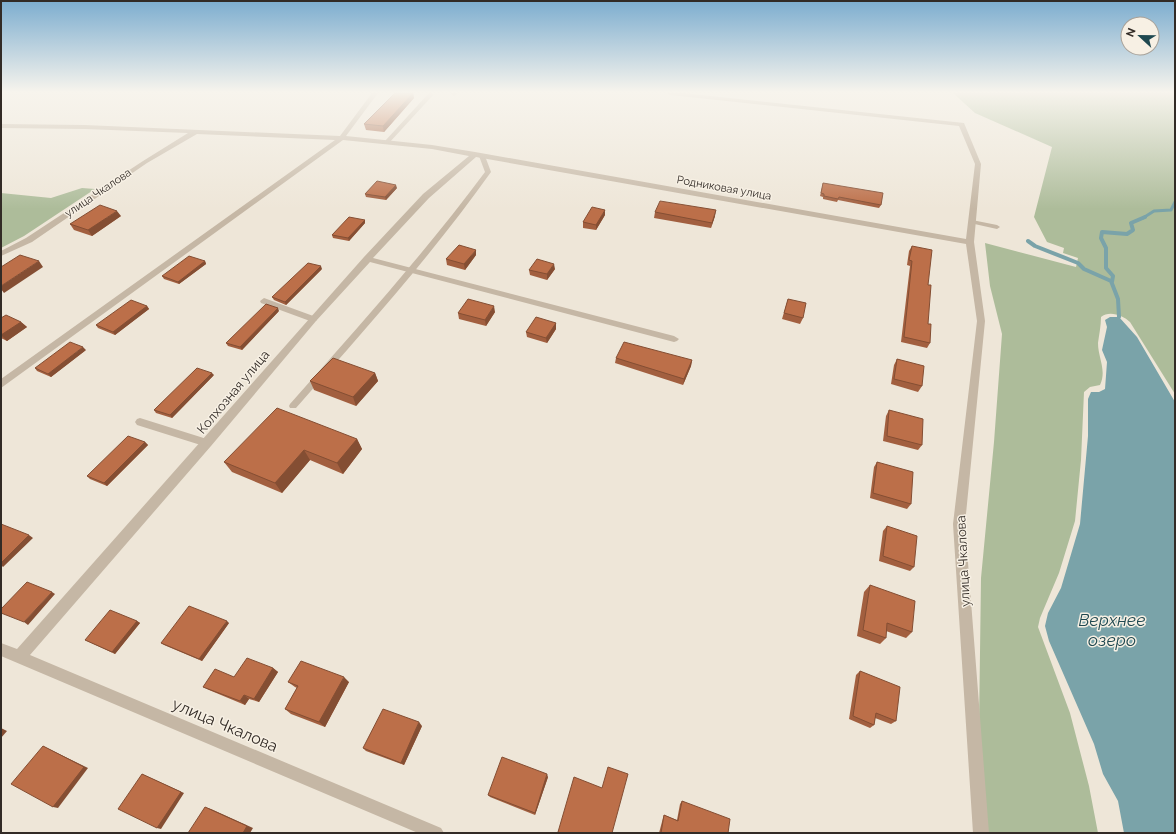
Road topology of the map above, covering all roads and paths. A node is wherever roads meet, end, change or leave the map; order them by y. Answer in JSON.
{"nodes":[{"id":1,"x":195,"y":132,"type":"joint"},
{"id":2,"x":346,"y":132,"type":"edge"},
{"id":3,"x":396,"y":132,"type":"edge"},
{"id":4,"x":965,"y":132,"type":"edge"},
{"id":5,"x":342,"y":138,"type":"junction"},
{"id":6,"x":387,"y":142,"type":"junction"},
{"id":7,"x":478,"y":155,"type":"junction"},
{"id":8,"x":972,"y":222,"type":"junction"},
{"id":9,"x":997,"y":227,"type":"dead end"},
{"id":10,"x":970,"y":242,"type":"junction"},
{"id":11,"x":1,"y":254,"type":"edge"},
{"id":12,"x":367,"y":259,"type":"junction"},
{"id":13,"x":413,"y":271,"type":"junction"},
{"id":14,"x":264,"y":301,"type":"dead end"},
{"id":15,"x":313,"y":319,"type":"junction"},
{"id":16,"x":674,"y":339,"type":"dead end"},
{"id":17,"x":1,"y":384,"type":"edge"},
{"id":18,"x":293,"y":406,"type":"dead end"},
{"id":19,"x":140,"y":422,"type":"dead end"},
{"id":20,"x":207,"y":444,"type":"junction"},
{"id":21,"x":1,"y":649,"type":"edge"},
{"id":22,"x":20,"y":656,"type":"junction"},
{"id":23,"x":436,"y":833,"type":"edge"},
{"id":24,"x":981,"y":833,"type":"edge"}],
"edges":[{"from":1,"to":5,"type":"street"},
{"from":1,"to":11,"type":"street","name":"улица Чкалова"},
{"from":2,"to":5,"type":"street"},
{"from":3,"to":6,"type":"lane"},
{"from":4,"to":8,"type":"street","name":"улица Чкалова"},
{"from":5,"to":6,"type":"street","name":"Родниковая улица"},
{"from":5,"to":17,"type":"street"},
{"from":6,"to":7,"type":"street","name":"Родниковая улица"},
{"from":7,"to":10,"type":"street","name":"Родниковая улица"},
{"from":7,"to":12,"type":"street","name":"Колхозная улица"},
{"from":7,"to":13,"type":"lane"},
{"from":8,"to":9,"type":"lane"},
{"from":8,"to":10,"type":"street","name":"улица Чкалова"},
{"from":10,"to":24,"type":"street","name":"улица Чкалова"},
{"from":12,"to":13,"type":"street"},
{"from":12,"to":15,"type":"street","name":"Колхозная улица"},
{"from":13,"to":16,"type":"street"},
{"from":13,"to":18,"type":"lane"},
{"from":14,"to":15,"type":"lane"},
{"from":15,"to":20,"type":"street","name":"Колхозная улица"},
{"from":19,"to":20,"type":"lane"},
{"from":20,"to":22,"type":"street","name":"Колхозная улица"},
{"from":21,"to":22,"type":"street","name":"улица Чкалова"},
{"from":22,"to":23,"type":"street","name":"улица Чкалова"}]}
